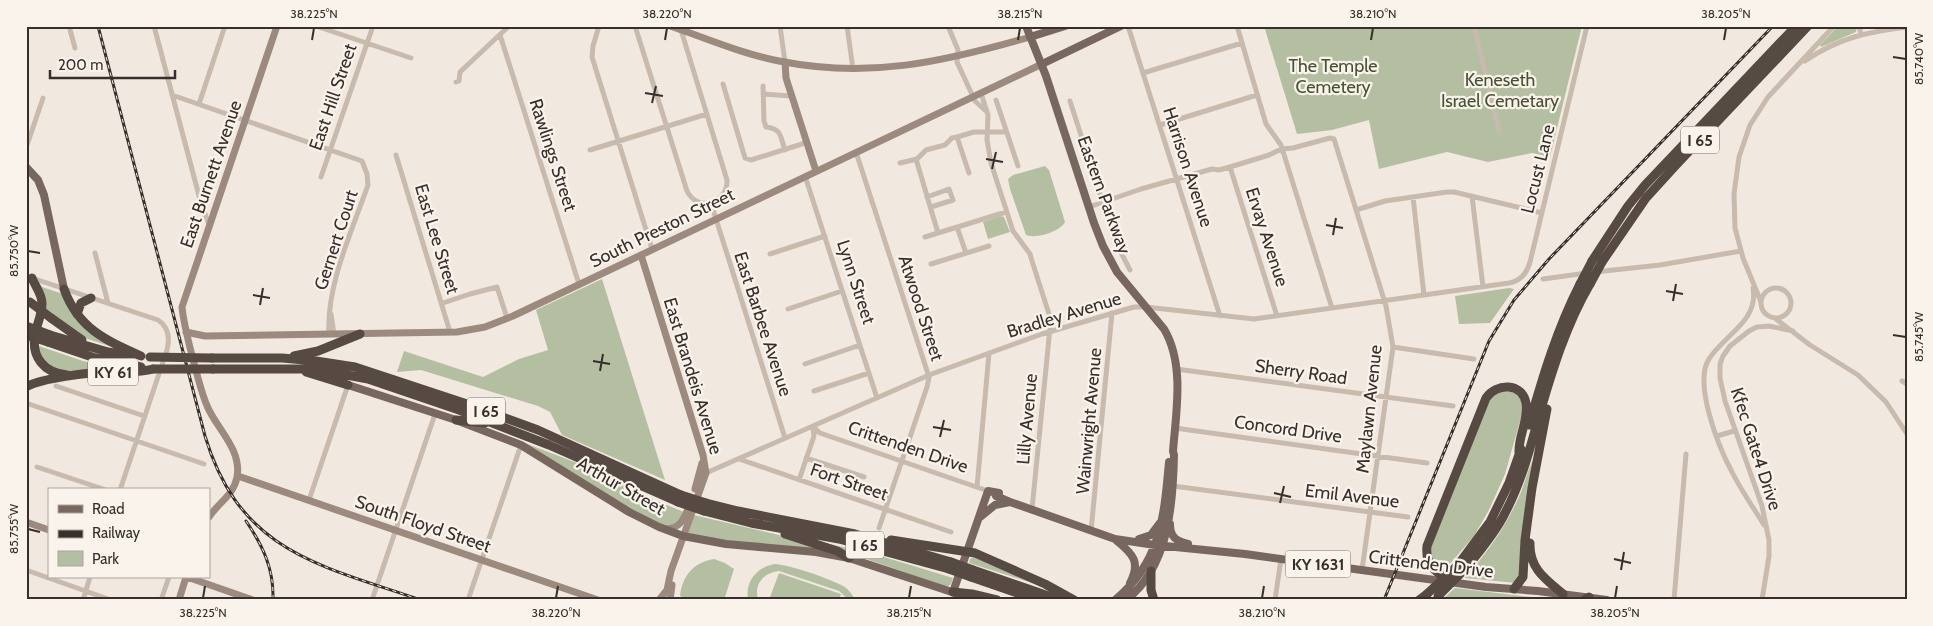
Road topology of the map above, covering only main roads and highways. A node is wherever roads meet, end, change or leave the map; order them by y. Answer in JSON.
{"nodes":[{"id":1,"x":277,"y":26,"type":"edge"},
{"id":2,"x":670,"y":26,"type":"edge"},
{"id":3,"x":1026,"y":26,"type":"edge"},
{"id":4,"x":1065,"y":26,"type":"edge"},
{"id":5,"x":1121,"y":26,"type":"edge"},
{"id":6,"x":1796,"y":26,"type":"edge"},
{"id":7,"x":1808,"y":26,"type":"edge"},
{"id":8,"x":1030,"y":37,"type":"junction"},
{"id":9,"x":785,"y":62,"type":"junction"},
{"id":10,"x":1042,"y":64,"type":"junction"},
{"id":11,"x":26,"y":167,"type":"edge"},
{"id":12,"x":816,"y":171,"type":"junction"},
{"id":13,"x":641,"y":255,"type":"junction"},
{"id":14,"x":29,"y":277,"type":"edge"},
{"id":15,"x":1585,"y":284,"type":"junction"},
{"id":16,"x":64,"y":289,"type":"joint"},
{"id":17,"x":91,"y":298,"type":"road end"},
{"id":18,"x":28,"y":300,"type":"edge"},
{"id":19,"x":77,"y":314,"type":"junction"},
{"id":20,"x":26,"y":326,"type":"edge"},
{"id":21,"x":186,"y":332,"type":"junction"},
{"id":22,"x":360,"y":334,"type":"junction"},
{"id":23,"x":26,"y":335,"type":"edge"},
{"id":24,"x":49,"y":338,"type":"junction"},
{"id":25,"x":98,"y":349,"type":"junction"},
{"id":26,"x":146,"y":357,"type":"junction"},
{"id":27,"x":282,"y":358,"type":"junction"},
{"id":28,"x":1554,"y":366,"type":"junction"},
{"id":29,"x":292,"y":368,"type":"junction"},
{"id":30,"x":154,"y":369,"type":"junction"},
{"id":31,"x":73,"y":376,"type":"junction"},
{"id":32,"x":348,"y":385,"type":"joint"},
{"id":33,"x":26,"y":387,"type":"edge"},
{"id":34,"x":456,"y":420,"type":"junction"},
{"id":35,"x":495,"y":424,"type":"junction"},
{"id":36,"x":1173,"y":451,"type":"junction"},
{"id":37,"x":1519,"y":453,"type":"junction"},
{"id":38,"x":703,"y":455,"type":"junction"},
{"id":39,"x":238,"y":476,"type":"junction"},
{"id":40,"x":991,"y":492,"type":"junction"},
{"id":41,"x":680,"y":498,"type":"junction"},
{"id":42,"x":1010,"y":502,"type":"junction"},
{"id":43,"x":1530,"y":504,"type":"junction"},
{"id":44,"x":705,"y":507,"type":"junction"},
{"id":45,"x":1032,"y":507,"type":"junction"},
{"id":46,"x":210,"y":516,"type":"edge"},
{"id":47,"x":1166,"y":518,"type":"junction"},
{"id":48,"x":978,"y":520,"type":"junction"},
{"id":49,"x":26,"y":522,"type":"edge"},
{"id":50,"x":667,"y":529,"type":"junction"},
{"id":51,"x":779,"y":529,"type":"junction"},
{"id":52,"x":1092,"y":529,"type":"junction"},
{"id":53,"x":48,"y":530,"type":"edge"},
{"id":54,"x":683,"y":536,"type":"junction"},
{"id":55,"x":1115,"y":539,"type":"junction"},
{"id":56,"x":1139,"y":539,"type":"junction"},
{"id":57,"x":875,"y":540,"type":"junction"},
{"id":58,"x":1158,"y":544,"type":"junction"},
{"id":59,"x":1196,"y":549,"type":"junction"},
{"id":60,"x":968,"y":551,"type":"junction"},
{"id":61,"x":849,"y":558,"type":"junction"},
{"id":62,"x":675,"y":562,"type":"junction"},
{"id":63,"x":950,"y":566,"type":"junction"},
{"id":64,"x":1151,"y":571,"type":"junction"},
{"id":65,"x":972,"y":574,"type":"junction"},
{"id":66,"x":187,"y":578,"type":"edge"},
{"id":67,"x":190,"y":578,"type":"edge"},
{"id":68,"x":1449,"y":582,"type":"junction"},
{"id":69,"x":1514,"y":589,"type":"junction"},
{"id":70,"x":1126,"y":590,"type":"junction"},
{"id":71,"x":1563,"y":594,"type":"junction"},
{"id":72,"x":952,"y":596,"type":"edge"},
{"id":73,"x":1429,"y":597,"type":"edge"},
{"id":74,"x":1587,"y":599,"type":"edge"},
{"id":75,"x":179,"y":600,"type":"edge"},
{"id":76,"x":253,"y":600,"type":"edge"},
{"id":77,"x":598,"y":600,"type":"edge"},
{"id":78,"x":659,"y":600,"type":"edge"},
{"id":79,"x":670,"y":600,"type":"edge"},
{"id":80,"x":976,"y":600,"type":"edge"},
{"id":81,"x":997,"y":600,"type":"edge"},
{"id":82,"x":1038,"y":600,"type":"edge"},
{"id":83,"x":1060,"y":600,"type":"edge"},
{"id":84,"x":1074,"y":600,"type":"edge"},
{"id":85,"x":1115,"y":600,"type":"edge"},
{"id":86,"x":1126,"y":600,"type":"edge"},
{"id":87,"x":1154,"y":600,"type":"edge"},
{"id":88,"x":1607,"y":600,"type":"edge"}],
"edges":[{"from":1,"to":21,"type":"main road","name":"East Burnett Avenue"},
{"from":2,"to":9,"type":"main road"},
{"from":3,"to":8,"type":"main road","name":"Eastern Parkway"},
{"from":4,"to":8,"type":"main road"},
{"from":5,"to":10,"type":"main road","name":"South Preston Street"},
{"from":6,"to":15,"type":"highway","number":"I 65","bridge":true},
{"from":7,"to":15,"type":"highway","number":"I 65","bridge":true},
{"from":8,"to":9,"type":"main road"},
{"from":8,"to":10,"type":"main road","name":"Eastern Parkway"},
{"from":9,"to":12,"type":"main road"},
{"from":10,"to":12,"type":"main road","name":"South Preston Street"},
{"from":10,"to":36,"type":"main road","name":"Eastern Parkway"},
{"from":11,"to":16,"type":"main road","number":"KY 61"},
{"from":12,"to":13,"type":"main road","name":"South Preston Street"},
{"from":13,"to":22,"type":"main road","name":"South Preston Street"},
{"from":13,"to":38,"type":"main road","name":"East Brandeis Avenue"},
{"from":14,"to":31,"type":"highway","number":"KY 61"},
{"from":15,"to":28,"type":"highway","number":"I 65"},
{"from":15,"to":37,"type":"highway","number":"I 65"},
{"from":16,"to":19,"type":"highway","number":"KY 61"},
{"from":17,"to":19,"type":"highway"},
{"from":18,"to":25,"type":"highway","bridge":true},
{"from":19,"to":26,"type":"highway","number":"KY 61"},
{"from":20,"to":24,"type":"highway","number":"I 65","bridge":true},
{"from":21,"to":22,"type":"main road","name":"South Preston Street"},
{"from":21,"to":39,"type":"main road"},
{"from":22,"to":27,"type":"highway"},
{"from":23,"to":24,"type":"highway","number":"I 65","bridge":true},
{"from":24,"to":25,"type":"highway","number":"I 65"},
{"from":24,"to":30,"type":"highway","number":"I 65"},
{"from":25,"to":26,"type":"highway","number":"I 65"},
{"from":26,"to":27,"type":"highway","number":"I 65","bridge":true},
{"from":27,"to":41,"type":"highway","number":"I 65"},
{"from":28,"to":43,"type":"highway"},
{"from":28,"to":73,"type":"highway","number":"I 65","bridge":true},
{"from":29,"to":30,"type":"highway","number":"I 65","bridge":true},
{"from":29,"to":32,"type":"highway"},
{"from":29,"to":35,"type":"highway","number":"I 65"},
{"from":30,"to":31,"type":"highway","number":"KY 61"},
{"from":31,"to":33,"type":"highway"},
{"from":32,"to":34,"type":"main road","name":"Arthur Street"},
{"from":34,"to":35,"type":"highway"},
{"from":34,"to":50,"type":"main road","name":"Arthur Street"},
{"from":35,"to":41,"type":"highway","number":"I 65"},
{"from":36,"to":47,"type":"main road","name":"Eastern Parkway"},
{"from":36,"to":47,"type":"main road","name":"Eastern Parkway"},
{"from":37,"to":68,"type":"highway"},
{"from":37,"to":73,"type":"highway","number":"I 65","bridge":true},
{"from":38,"to":50,"type":"main road"},
{"from":38,"to":54,"type":"main road","name":"East Brandeis Avenue"},
{"from":39,"to":46,"type":"main road"},
{"from":39,"to":77,"type":"main road","name":"South Floyd Street"},
{"from":40,"to":42,"type":"main road","name":"Crittenden Drive"},
{"from":40,"to":45,"type":"main road","name":"Crittenden Drive"},
{"from":40,"to":48,"type":"main road"},
{"from":41,"to":44,"type":"highway","number":"I 65","bridge":true},
{"from":42,"to":45,"type":"main road","name":"Crittenden Drive"},
{"from":42,"to":48,"type":"main road"},
{"from":43,"to":69,"type":"highway"},
{"from":43,"to":71,"type":"highway"},
{"from":44,"to":51,"type":"highway","number":"I 65"},
{"from":44,"to":57,"type":"highway","number":"I 65"},
{"from":45,"to":52,"type":"main road","name":"Crittenden Drive"},
{"from":47,"to":56,"type":"main road"},
{"from":47,"to":58,"type":"main road","name":"Eastern Parkway"},
{"from":47,"to":59,"type":"main road"},
{"from":48,"to":60,"type":"main road"},
{"from":49,"to":53,"type":"main road"},
{"from":50,"to":54,"type":"main road","name":"Arthur Street"},
{"from":51,"to":61,"type":"highway"},
{"from":51,"to":63,"type":"highway","number":"I 65"},
{"from":52,"to":55,"type":"main road","name":"Crittenden Drive"},
{"from":52,"to":56,"type":"main road","name":"Crittenden Drive"},
{"from":54,"to":61,"type":"main road","name":"Arthur Street"},
{"from":54,"to":62,"type":"main road","name":"East Brandeis Avenue"},
{"from":55,"to":58,"type":"main road","name":"Crittenden Drive"},
{"from":55,"to":70,"type":"main road"},
{"from":56,"to":58,"type":"main road","name":"Crittenden Drive"},
{"from":57,"to":60,"type":"highway"},
{"from":57,"to":63,"type":"highway","number":"I 65"},
{"from":58,"to":59,"type":"main road","name":"Crittenden Drive","number":"KY 1631"},
{"from":58,"to":64,"type":"main road","name":"Eastern Parkway"},
{"from":58,"to":70,"type":"main road","name":"Eastern Parkway"},
{"from":59,"to":68,"type":"main road","name":"Crittenden Drive","number":"KY 1631"},
{"from":60,"to":72,"type":"main road"},
{"from":60,"to":84,"type":"highway"},
{"from":61,"to":72,"type":"main road","name":"Arthur Street"},
{"from":62,"to":78,"type":"main road","name":"East Brandeis Avenue"},
{"from":62,"to":79,"type":"main road","name":"East Brandeis Avenue"},
{"from":63,"to":65,"type":"highway","number":"I 65","bridge":true},
{"from":64,"to":86,"type":"main road","name":"Eastern Parkway"},
{"from":64,"to":87,"type":"highway"},
{"from":65,"to":82,"type":"highway","number":"I 65"},
{"from":65,"to":83,"type":"highway","number":"I 65"},
{"from":66,"to":75,"type":"main road"},
{"from":67,"to":76,"type":"main road"},
{"from":68,"to":69,"type":"main road","name":"Crittenden Drive","number":"KY 1631"},
{"from":69,"to":71,"type":"main road","name":"Crittenden Drive","number":"KY 1631"},
{"from":70,"to":85,"type":"main road","name":"Eastern Parkway"},
{"from":71,"to":74,"type":"main road","name":"Crittenden Drive","number":"KY 1631"},
{"from":72,"to":80,"type":"main road","name":"Arthur Street"},
{"from":72,"to":81,"type":"highway"},
{"from":74,"to":88,"type":"main road","name":"Crittenden Drive","number":"KY 1631"}]}
